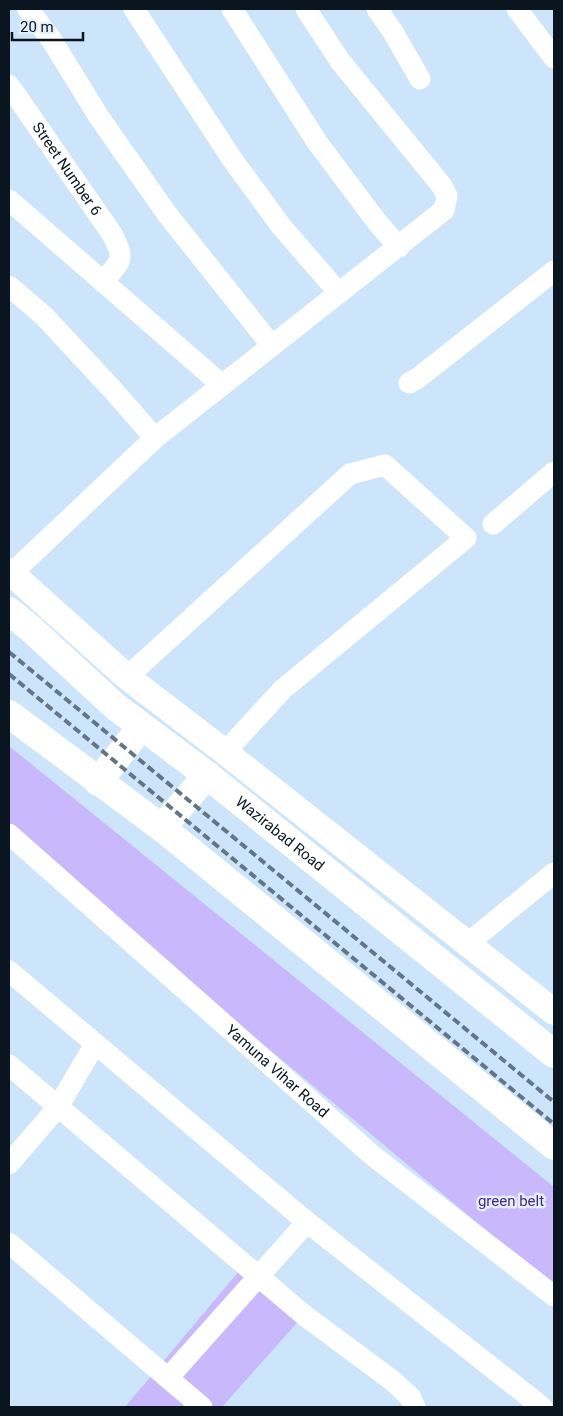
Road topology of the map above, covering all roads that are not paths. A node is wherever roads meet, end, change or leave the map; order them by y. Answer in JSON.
{"nodes":[{"id":1,"x":28,"y":9,"type":"edge"},
{"id":2,"x":134,"y":9,"type":"edge"},
{"id":3,"x":232,"y":9,"type":"edge"},
{"id":4,"x":306,"y":9,"type":"edge"},
{"id":5,"x":377,"y":9,"type":"edge"},
{"id":6,"x":517,"y":9,"type":"edge"},
{"id":7,"x":554,"y":58,"type":"edge"},
{"id":8,"x":420,"y":79,"type":"dead end"},
{"id":9,"x":9,"y":85,"type":"edge"},
{"id":10,"x":9,"y":200,"type":"edge"},
{"id":11,"x":399,"y":247,"type":"junction"},
{"id":12,"x":554,"y":271,"type":"edge"},
{"id":13,"x":103,"y":282,"type":"junction"},
{"id":14,"x":9,"y":286,"type":"edge"},
{"id":15,"x":338,"y":293,"type":"junction"},
{"id":16,"x":272,"y":346,"type":"junction"},
{"id":17,"x":409,"y":383,"type":"dead end"},
{"id":18,"x":222,"y":385,"type":"junction"},
{"id":19,"x":155,"y":438,"type":"junction"},
{"id":20,"x":554,"y":472,"type":"edge"},
{"id":21,"x":493,"y":524,"type":"dead end"},
{"id":22,"x":10,"y":572,"type":"edge"},
{"id":23,"x":9,"y":611,"type":"edge"},
{"id":24,"x":127,"y":677,"type":"junction"},
{"id":25,"x":9,"y":714,"type":"edge"},
{"id":26,"x":141,"y":727,"type":"junction"},
{"id":27,"x":225,"y":752,"type":"junction"},
{"id":28,"x":207,"y":774,"type":"junction"},
{"id":29,"x":98,"y":782,"type":"junction"},
{"id":30,"x":162,"y":828,"type":"junction"},
{"id":31,"x":9,"y":834,"type":"edge"},
{"id":32,"x":554,"y":873,"type":"edge"},
{"id":33,"x":467,"y":944,"type":"junction"},
{"id":34,"x":9,"y":971,"type":"edge"},
{"id":35,"x":554,"y":1012,"type":"edge"},
{"id":36,"x":94,"y":1044,"type":"junction"},
{"id":37,"x":554,"y":1054,"type":"edge"},
{"id":38,"x":9,"y":1066,"type":"edge"},
{"id":39,"x":58,"y":1107,"type":"junction"},
{"id":40,"x":554,"y":1146,"type":"edge"},
{"id":41,"x":9,"y":1164,"type":"edge"},
{"id":42,"x":307,"y":1222,"type":"junction"},
{"id":43,"x":9,"y":1243,"type":"edge"},
{"id":44,"x":259,"y":1276,"type":"junction"},
{"id":45,"x":554,"y":1296,"type":"edge"},
{"id":46,"x":168,"y":1378,"type":"junction"},
{"id":47,"x":202,"y":1407,"type":"edge"},
{"id":48,"x":415,"y":1407,"type":"edge"},
{"id":49,"x":542,"y":1407,"type":"edge"}],
"edges":[{"from":1,"to":16,"type":"street"},
{"from":2,"to":15,"type":"street"},
{"from":3,"to":11,"type":"street"},
{"from":4,"to":11,"type":"street"},
{"from":5,"to":8,"type":"street"},
{"from":6,"to":7,"type":"street"},
{"from":9,"to":13,"type":"street","name":"Street Number 6"},
{"from":10,"to":13,"type":"street"},
{"from":11,"to":15,"type":"street"},
{"from":12,"to":17,"type":"street"},
{"from":13,"to":18,"type":"street"},
{"from":14,"to":19,"type":"street"},
{"from":15,"to":16,"type":"street"},
{"from":16,"to":18,"type":"street"},
{"from":18,"to":19,"type":"street"},
{"from":19,"to":22,"type":"street"},
{"from":20,"to":21,"type":"street"},
{"from":22,"to":24,"type":"street"},
{"from":23,"to":26,"type":"highway","name":"Wazirabad Road"},
{"from":24,"to":27,"type":"street"},
{"from":24,"to":27,"type":"street"},
{"from":25,"to":29,"type":"highway"},
{"from":26,"to":28,"type":"highway","name":"Wazirabad Road"},
{"from":26,"to":29,"type":"highway"},
{"from":27,"to":33,"type":"street"},
{"from":28,"to":30,"type":"highway"},
{"from":28,"to":37,"type":"highway","name":"Wazirabad Road"},
{"from":29,"to":30,"type":"highway"},
{"from":30,"to":40,"type":"highway"},
{"from":31,"to":45,"type":"street","name":"Yamuna Vihar Road"},
{"from":32,"to":33,"type":"street"},
{"from":33,"to":35,"type":"street"},
{"from":34,"to":36,"type":"street"},
{"from":36,"to":39,"type":"street"},
{"from":36,"to":42,"type":"street"},
{"from":38,"to":39,"type":"street"},
{"from":39,"to":41,"type":"street"},
{"from":39,"to":44,"type":"street"},
{"from":42,"to":44,"type":"street"},
{"from":42,"to":49,"type":"street"},
{"from":43,"to":46,"type":"street"},
{"from":44,"to":46,"type":"street"},
{"from":44,"to":48,"type":"street"},
{"from":46,"to":47,"type":"street"}]}
